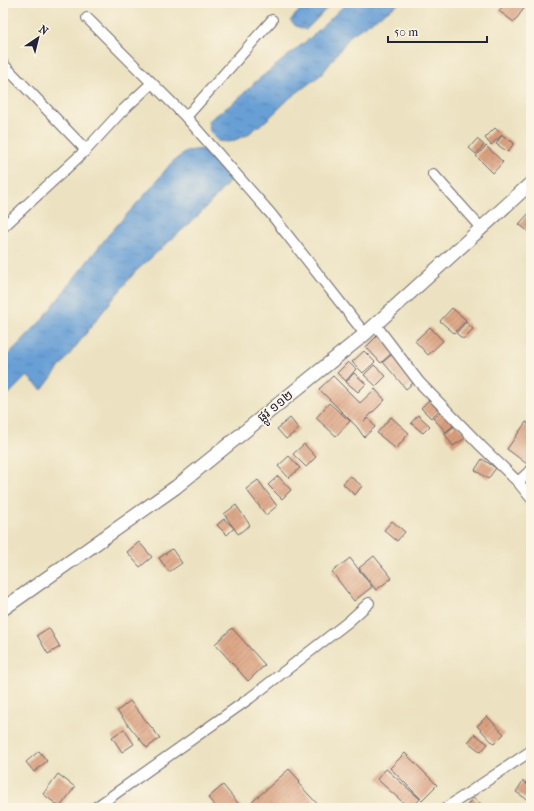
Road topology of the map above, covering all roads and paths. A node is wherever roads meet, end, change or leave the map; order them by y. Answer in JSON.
{"nodes":[{"id":1,"x":87,"y":18,"type":"dead end"},
{"id":2,"x":272,"y":20,"type":"dead end"},
{"id":3,"x":3,"y":64,"type":"edge"},
{"id":4,"x":152,"y":83,"type":"junction"},
{"id":5,"x":186,"y":117,"type":"junction"},
{"id":6,"x":86,"y":150,"type":"junction"},
{"id":7,"x":433,"y":174,"type":"dead end"},
{"id":8,"x":531,"y":183,"type":"edge"},
{"id":9,"x":3,"y":227,"type":"edge"},
{"id":10,"x":481,"y":228,"type":"junction"},
{"id":11,"x":375,"y":324,"type":"junction"},
{"id":12,"x":365,"y":334,"type":"junction"},
{"id":13,"x":531,"y":470,"type":"edge"},
{"id":14,"x":518,"y":482,"type":"junction"},
{"id":15,"x":531,"y":498,"type":"edge"},
{"id":16,"x":369,"y":603,"type":"dead end"},
{"id":17,"x":3,"y":608,"type":"edge"},
{"id":18,"x":531,"y":750,"type":"edge"},
{"id":19,"x":95,"y":808,"type":"edge"},
{"id":20,"x":446,"y":808,"type":"edge"}],
"edges":[{"from":1,"to":4,"type":"street"},
{"from":2,"to":5,"type":"street"},
{"from":3,"to":6,"type":"street"},
{"from":4,"to":5,"type":"street"},
{"from":4,"to":6,"type":"street"},
{"from":5,"to":12,"type":"street"},
{"from":6,"to":9,"type":"street"},
{"from":7,"to":10,"type":"street"},
{"from":8,"to":10,"type":"street","name":"ផ្លូវ ១១២"},
{"from":10,"to":11,"type":"street","name":"ផ្លូវ ១១២"},
{"from":11,"to":12,"type":"street","name":"ផ្លូវ ១១២"},
{"from":11,"to":14,"type":"street"},
{"from":12,"to":17,"type":"street","name":"ផ្លូវ ១១២"},
{"from":13,"to":14,"type":"street"},
{"from":14,"to":15,"type":"street"},
{"from":16,"to":19,"type":"street"},
{"from":18,"to":20,"type":"street"}]}
